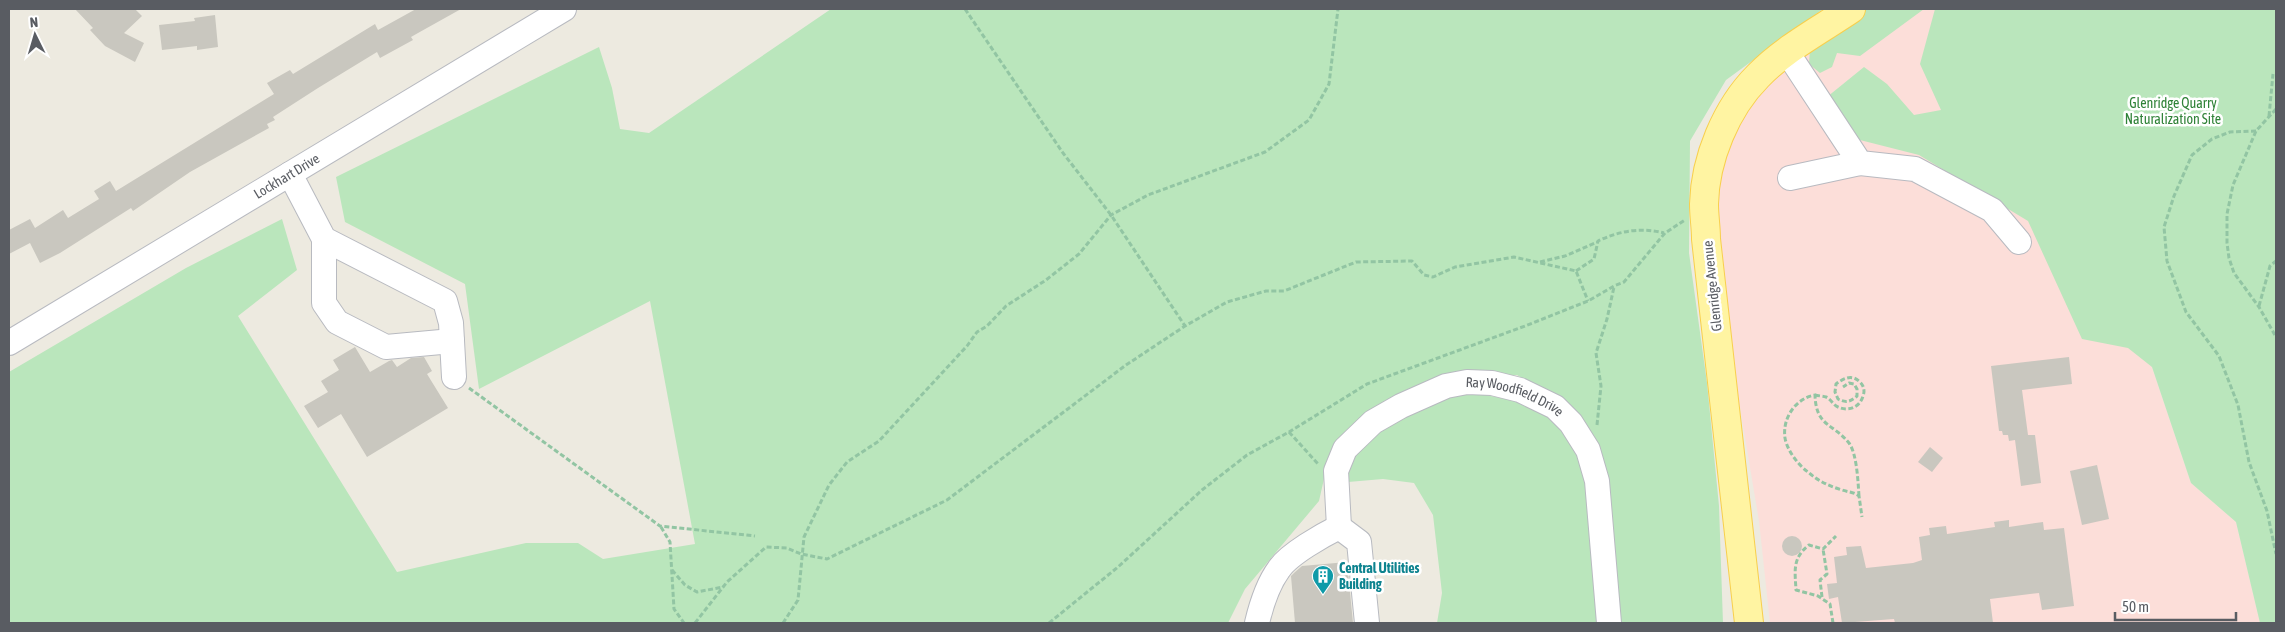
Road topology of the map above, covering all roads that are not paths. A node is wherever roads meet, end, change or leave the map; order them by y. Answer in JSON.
{"nodes":[{"id":1,"x":564,"y":9,"type":"edge"},
{"id":2,"x":1851,"y":9,"type":"edge"},
{"id":3,"x":1787,"y":52,"type":"junction"},
{"id":4,"x":1860,"y":163,"type":"junction"},
{"id":5,"x":290,"y":174,"type":"junction"},
{"id":6,"x":1790,"y":178,"type":"dead end"},
{"id":7,"x":324,"y":239,"type":"junction"},
{"id":8,"x":2019,"y":242,"type":"dead end"},
{"id":9,"x":452,"y":341,"type":"junction"},
{"id":10,"x":9,"y":343,"type":"edge"},
{"id":11,"x":454,"y":377,"type":"road end"},
{"id":12,"x":1339,"y":527,"type":"junction"},
{"id":13,"x":1257,"y":623,"type":"edge"},
{"id":14,"x":1368,"y":623,"type":"edge"},
{"id":15,"x":1610,"y":623,"type":"edge"},
{"id":16,"x":1749,"y":623,"type":"edge"}],
"edges":[{"from":1,"to":5,"type":"street","name":"Lockhart Drive"},
{"from":2,"to":3,"type":"main road","name":"Glenridge Avenue"},
{"from":3,"to":4,"type":"street"},
{"from":3,"to":16,"type":"main road","name":"Glenridge Avenue"},
{"from":4,"to":6,"type":"street"},
{"from":4,"to":8,"type":"street"},
{"from":5,"to":7,"type":"street"},
{"from":5,"to":10,"type":"street","name":"Lockhart Drive"},
{"from":7,"to":9,"type":"street"},
{"from":7,"to":9,"type":"street"},
{"from":9,"to":11,"type":"street"},
{"from":12,"to":13,"type":"street"},
{"from":12,"to":14,"type":"street"},
{"from":12,"to":15,"type":"street","name":"Ray Woodfield Drive"}]}
